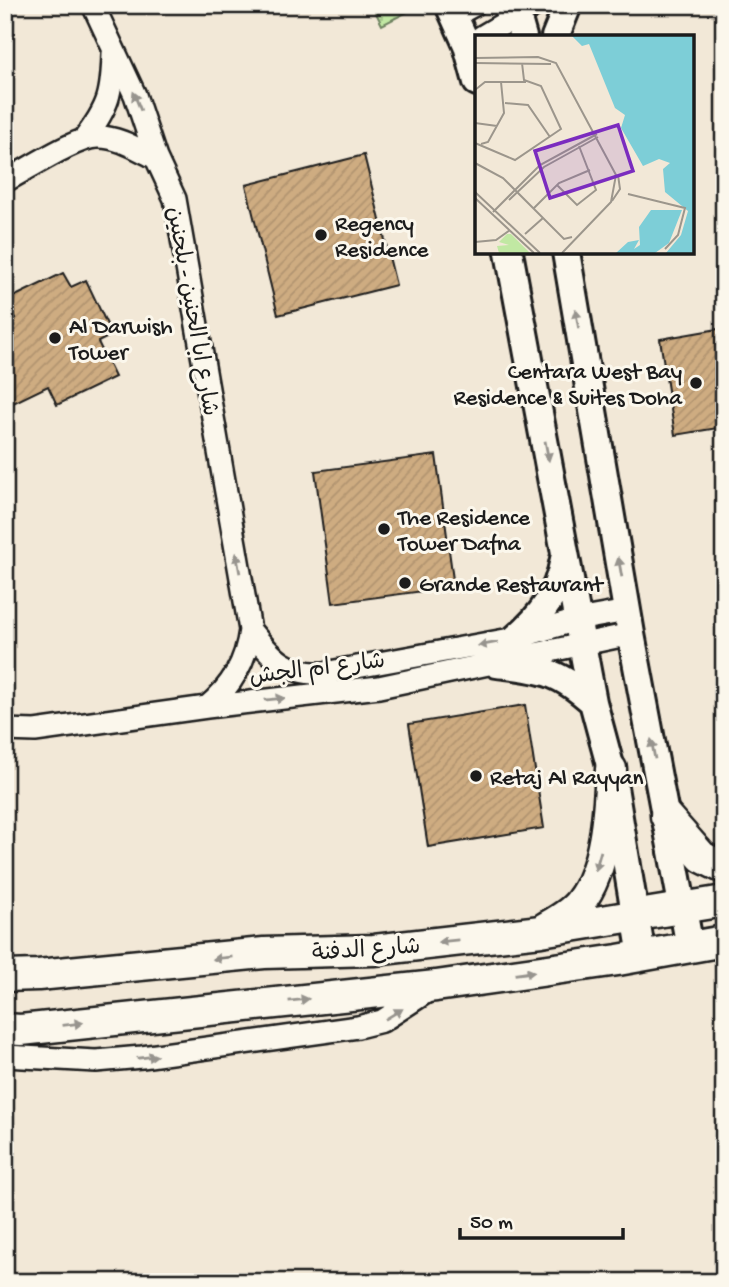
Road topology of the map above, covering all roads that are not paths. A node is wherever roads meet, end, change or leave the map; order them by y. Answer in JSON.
{"nodes":[{"id":1,"x":93,"y":5,"type":"edge"},
{"id":2,"x":568,"y":5,"type":"edge"},
{"id":3,"x":459,"y":9,"type":"edge"},
{"id":4,"x":522,"y":15,"type":"edge"},
{"id":5,"x":484,"y":35,"type":"edge"},
{"id":6,"x":556,"y":35,"type":"edge"},
{"id":7,"x":475,"y":40,"type":"edge"},
{"id":8,"x":114,"y":46,"type":"junction"},
{"id":9,"x":85,"y":138,"type":"junction"},
{"id":10,"x":156,"y":158,"type":"junction"},
{"id":11,"x":5,"y":181,"type":"edge"},
{"id":12,"x":509,"y":254,"type":"edge"},
{"id":13,"x":566,"y":254,"type":"edge"},
{"id":14,"x":566,"y":550,"type":"junction"},
{"id":15,"x":629,"y":623,"type":"junction"},
{"id":16,"x":250,"y":630,"type":"junction"},
{"id":17,"x":579,"y":632,"type":"junction"},
{"id":18,"x":516,"y":638,"type":"junction"},
{"id":19,"x":497,"y":664,"type":"junction"},
{"id":20,"x":593,"y":702,"type":"junction"},
{"id":21,"x":207,"y":707,"type":"junction"},
{"id":22,"x":5,"y":730,"type":"edge"},
{"id":23,"x":611,"y":769,"type":"junction"},
{"id":24,"x":666,"y":816,"type":"junction"},
{"id":25,"x":724,"y":869,"type":"edge"},
{"id":26,"x":724,"y":901,"type":"edge"},
{"id":27,"x":681,"y":908,"type":"junction"},
{"id":28,"x":635,"y":917,"type":"junction"},
{"id":29,"x":541,"y":931,"type":"junction"},
{"id":30,"x":724,"y":941,"type":"edge"},
{"id":31,"x":690,"y":947,"type":"junction"},
{"id":32,"x":642,"y":956,"type":"junction"},
{"id":33,"x":5,"y":976,"type":"edge"},
{"id":34,"x":436,"y":986,"type":"junction"},
{"id":35,"x":36,"y":1028,"type":"junction"},
{"id":36,"x":5,"y":1029,"type":"edge"},
{"id":37,"x":5,"y":1042,"type":"edge"},
{"id":38,"x":5,"y":1056,"type":"edge"}],
"edges":[{"from":1,"to":8,"type":"street","name":"شارع ابا الحنين - بلحنين"},
{"from":2,"to":6,"type":"street"},
{"from":3,"to":7,"type":"street"},
{"from":4,"to":5,"type":"street"},
{"from":8,"to":9,"type":"street"},
{"from":10,"to":8,"type":"street","name":"شارع ابا الحنين - بلحنين","one_way":true},
{"from":9,"to":10,"type":"street"},
{"from":9,"to":11,"type":"street"},
{"from":16,"to":10,"type":"street","name":"شارع ابا الحنين - بلحنين","one_way":true},
{"from":12,"to":14,"type":"street","one_way":true},
{"from":15,"to":13,"type":"street","one_way":true},
{"from":14,"to":17,"type":"street"},
{"from":14,"to":18,"type":"street"},
{"from":15,"to":17,"type":"street","name":"شارع ام الجش"},
{"from":24,"to":15,"type":"street","one_way":true},
{"from":18,"to":16,"type":"street","name":"شارع ابا الحنين - بلحنين","one_way":true},
{"from":16,"to":21,"type":"street","name":"شارع ابا الحنين - بلحنين"},
{"from":17,"to":18,"type":"street","name":"شارع ابا الحنين - بلحنين"},
{"from":17,"to":19,"type":"street","name":"شارع ام الجش"},
{"from":17,"to":20,"type":"street"},
{"from":19,"to":20,"type":"street"},
{"from":21,"to":19,"type":"street","name":"شارع ام الجش","one_way":true},
{"from":20,"to":23,"type":"street"},
{"from":21,"to":22,"type":"street","name":"شارع ام الجش"},
{"from":23,"to":28,"type":"street"},
{"from":23,"to":29,"type":"main road","one_way":true},
{"from":24,"to":25,"type":"main road"},
{"from":24,"to":27,"type":"street"},
{"from":26,"to":27,"type":"main road","name":"شارع الدفنة"},
{"from":27,"to":28,"type":"main road","name":"شارع الدفنة"},
{"from":27,"to":31,"type":"street"},
{"from":28,"to":29,"type":"main road","name":"شارع الدفنة"},
{"from":28,"to":32,"type":"street"},
{"from":29,"to":33,"type":"main road","name":"شارع الدفنة","one_way":true},
{"from":30,"to":31,"type":"main road","name":"شارع الدفنة"},
{"from":31,"to":32,"type":"main road","name":"شارع الدفنة"},
{"from":34,"to":32,"type":"main road","name":"شارع الدفنة","one_way":true},
{"from":35,"to":34,"type":"main road","name":"شارع الدفنة","one_way":true},
{"from":38,"to":34,"type":"street","name":"شارع الدفنة","one_way":true},
{"from":35,"to":36,"type":"main road","name":"شارع الدفنة"},
{"from":35,"to":37,"type":"main road"}]}
